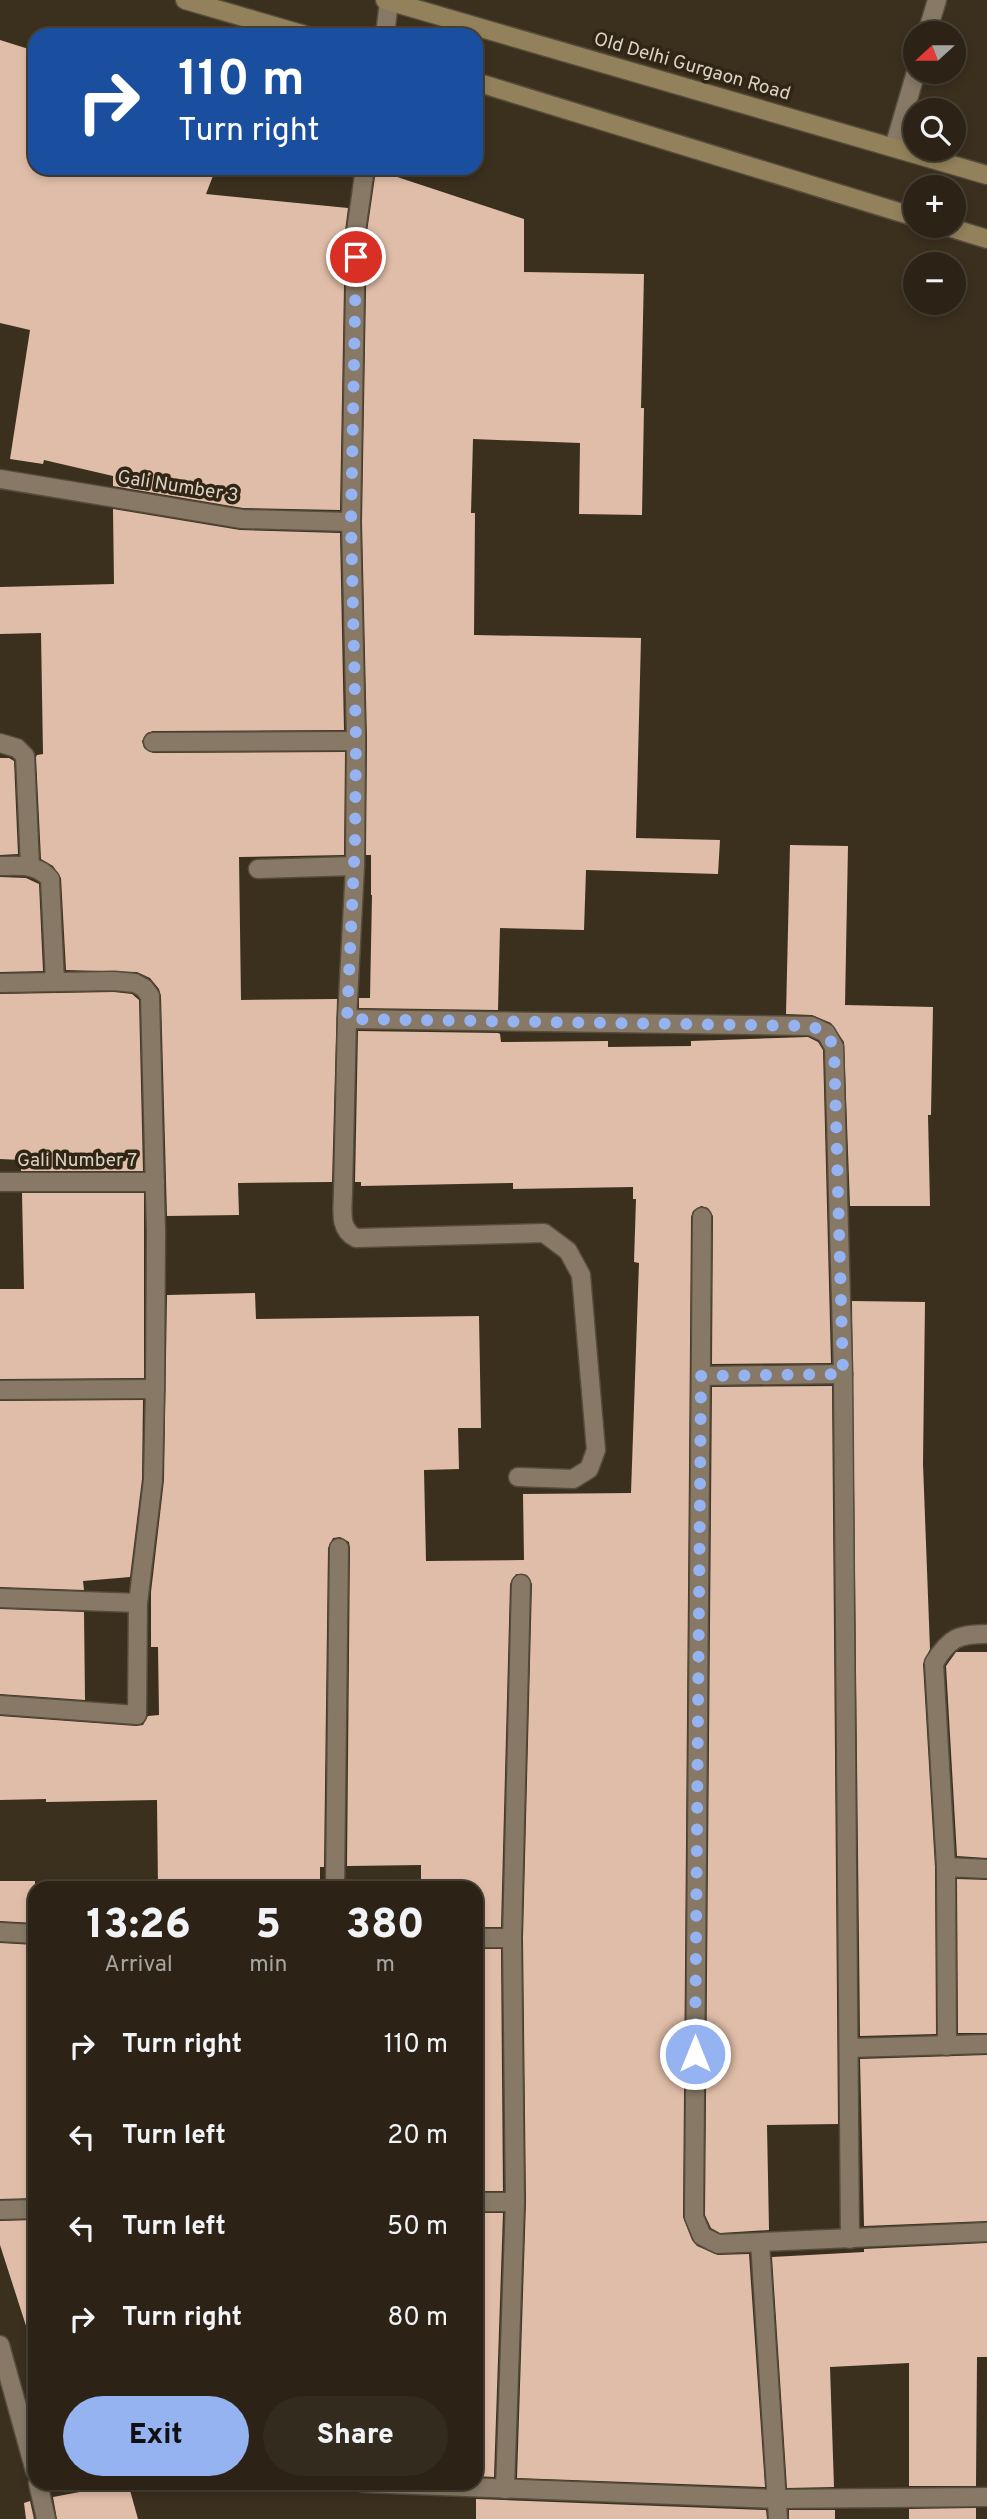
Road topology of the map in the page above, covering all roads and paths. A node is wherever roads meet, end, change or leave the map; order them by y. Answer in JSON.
{"nodes":[{"id":1,"x":185,"y":0,"type":"edge"},
{"id":2,"x":937,"y":0,"type":"edge"},
{"id":3,"x":387,"y":1,"type":"edge"},
{"id":4,"x":931,"y":21,"type":"edge"},
{"id":5,"x":281,"y":28,"type":"edge"},
{"id":6,"x":385,"y":28,"type":"edge"},
{"id":7,"x":481,"y":28,"type":"edge"},
{"id":8,"x":483,"y":29,"type":"edge"},
{"id":9,"x":483,"y":84,"type":"edge"},
{"id":10,"x":912,"y":84,"type":"edge"},
{"id":11,"x":894,"y":147,"type":"junction"},
{"id":12,"x":365,"y":175,"type":"edge"},
{"id":13,"x":987,"y":175,"type":"edge"},
{"id":14,"x":903,"y":212,"type":"edge"},
{"id":15,"x":966,"y":232,"type":"edge"},
{"id":16,"x":987,"y":239,"type":"edge"},
{"id":17,"x":0,"y":479,"type":"edge"},
{"id":18,"x":351,"y":522,"type":"junction"},
{"id":19,"x":356,"y":741,"type":"junction"},
{"id":20,"x":153,"y":742,"type":"dead end"},
{"id":21,"x":0,"y":743,"type":"edge"},
{"id":22,"x":0,"y":866,"type":"edge"},
{"id":23,"x":30,"y":866,"type":"junction"},
{"id":24,"x":355,"y":866,"type":"junction"},
{"id":25,"x":258,"y":869,"type":"dead end"},
{"id":26,"x":55,"y":982,"type":"junction"},
{"id":27,"x":0,"y":983,"type":"edge"},
{"id":28,"x":347,"y":1019,"type":"junction"},
{"id":29,"x":0,"y":1182,"type":"edge"},
{"id":30,"x":155,"y":1182,"type":"junction"},
{"id":31,"x":702,"y":1217,"type":"dead end"},
{"id":32,"x":843,"y":1374,"type":"junction"},
{"id":33,"x":701,"y":1376,"type":"junction"},
{"id":34,"x":155,"y":1389,"type":"junction"},
{"id":35,"x":0,"y":1390,"type":"edge"},
{"id":36,"x":518,"y":1477,"type":"dead end"},
{"id":37,"x":338,"y":1548,"type":"dead end"},
{"id":38,"x":521,"y":1584,"type":"dead end"},
{"id":39,"x":0,"y":1598,"type":"edge"},
{"id":40,"x":138,"y":1603,"type":"junction"},
{"id":41,"x":987,"y":1634,"type":"edge"},
{"id":42,"x":0,"y":1705,"type":"edge"},
{"id":43,"x":946,"y":1867,"type":"junction"},
{"id":44,"x":987,"y":1869,"type":"edge"},
{"id":45,"x":335,"y":1881,"type":"edge"},
{"id":46,"x":0,"y":1932,"type":"edge"},
{"id":47,"x":28,"y":1934,"type":"edge"},
{"id":48,"x":483,"y":1938,"type":"edge"},
{"id":49,"x":512,"y":1938,"type":"junction"},
{"id":50,"x":987,"y":2044,"type":"edge"},
{"id":51,"x":947,"y":2046,"type":"junction"},
{"id":52,"x":849,"y":2049,"type":"junction"},
{"id":53,"x":515,"y":2202,"type":"junction"},
{"id":54,"x":483,"y":2203,"type":"edge"},
{"id":55,"x":28,"y":2209,"type":"edge"},
{"id":56,"x":0,"y":2210,"type":"edge"},
{"id":57,"x":987,"y":2232,"type":"edge"},
{"id":58,"x":850,"y":2239,"type":"junction"},
{"id":59,"x":760,"y":2243,"type":"junction"},
{"id":60,"x":0,"y":2345,"type":"edge"},
{"id":61,"x":28,"y":2445,"type":"edge"},
{"id":62,"x":483,"y":2488,"type":"edge"},
{"id":63,"x":505,"y":2489,"type":"junction"},
{"id":64,"x":40,"y":2490,"type":"edge"},
{"id":65,"x":987,"y":2497,"type":"edge"},
{"id":66,"x":777,"y":2499,"type":"junction"},
{"id":67,"x":46,"y":2519,"type":"edge"},
{"id":68,"x":778,"y":2519,"type":"edge"}],
"edges":[{"from":1,"to":5,"type":"main road"},
{"from":2,"to":4,"type":"street"},
{"from":3,"to":6,"type":"street"},
{"from":3,"to":7,"type":"main road","name":"Old Delhi Gurgaon Road"},
{"from":8,"to":11,"type":"main road","name":"Old Delhi Gurgaon Road"},
{"from":9,"to":14,"type":"main road"},
{"from":10,"to":11,"type":"street"},
{"from":11,"to":13,"type":"main road","name":"Old Delhi Gurgaon Road"},
{"from":12,"to":18,"type":"street"},
{"from":15,"to":16,"type":"main road"},
{"from":17,"to":18,"type":"street","name":"Gali Number 3"},
{"from":18,"to":19,"type":"street"},
{"from":19,"to":20,"type":"street"},
{"from":19,"to":24,"type":"street"},
{"from":21,"to":23,"type":"street"},
{"from":22,"to":23,"type":"street"},
{"from":23,"to":26,"type":"street"},
{"from":24,"to":25,"type":"street"},
{"from":24,"to":28,"type":"street"},
{"from":26,"to":27,"type":"street"},
{"from":26,"to":30,"type":"street"},
{"from":28,"to":32,"type":"street"},
{"from":28,"to":36,"type":"street"},
{"from":29,"to":30,"type":"street","name":"Gali Number 7"},
{"from":30,"to":34,"type":"street"},
{"from":31,"to":33,"type":"street"},
{"from":32,"to":33,"type":"street"},
{"from":32,"to":52,"type":"street"},
{"from":33,"to":59,"type":"street"},
{"from":34,"to":35,"type":"street"},
{"from":34,"to":40,"type":"street"},
{"from":37,"to":45,"type":"street"},
{"from":38,"to":49,"type":"street"},
{"from":39,"to":40,"type":"street"},
{"from":40,"to":42,"type":"street"},
{"from":41,"to":43,"type":"street"},
{"from":43,"to":44,"type":"street"},
{"from":43,"to":51,"type":"street"},
{"from":46,"to":47,"type":"street"},
{"from":48,"to":49,"type":"street"},
{"from":49,"to":53,"type":"street"},
{"from":50,"to":51,"type":"street"},
{"from":51,"to":52,"type":"street"},
{"from":52,"to":58,"type":"street"},
{"from":53,"to":54,"type":"street"},
{"from":53,"to":63,"type":"street"},
{"from":55,"to":56,"type":"street"},
{"from":57,"to":58,"type":"street"},
{"from":58,"to":59,"type":"street"},
{"from":59,"to":66,"type":"street"},
{"from":60,"to":61,"type":"street"},
{"from":62,"to":63,"type":"street"},
{"from":63,"to":66,"type":"street"},
{"from":64,"to":67,"type":"street"},
{"from":65,"to":66,"type":"street"},
{"from":66,"to":68,"type":"street"}]}
